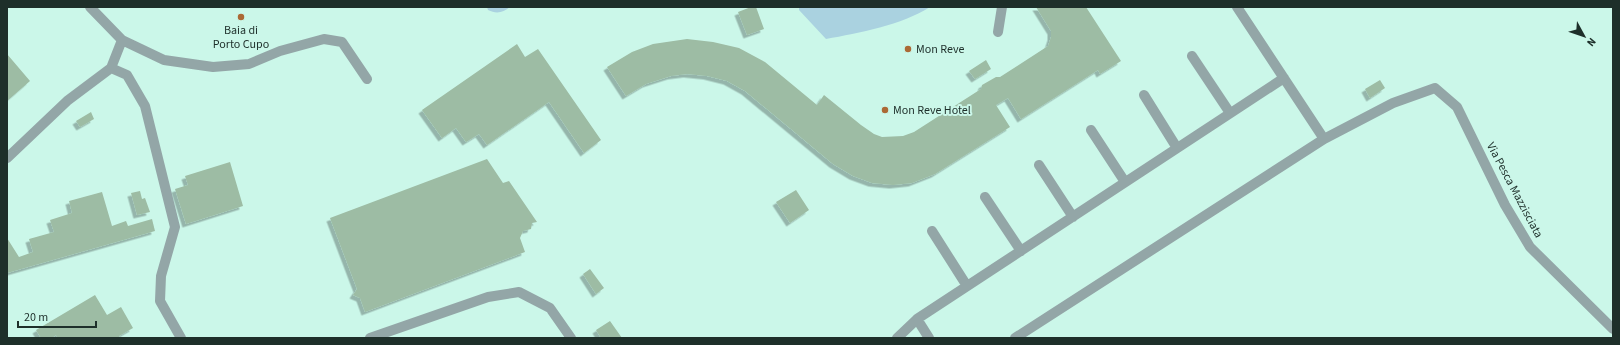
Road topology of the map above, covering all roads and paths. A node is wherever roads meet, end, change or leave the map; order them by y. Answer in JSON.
{"nodes":[{"id":1,"x":90,"y":7,"type":"edge"},
{"id":2,"x":1002,"y":7,"type":"edge"},
{"id":3,"x":1237,"y":7,"type":"edge"},
{"id":4,"x":998,"y":32,"type":"dead end"},
{"id":5,"x":122,"y":40,"type":"junction"},
{"id":6,"x":1192,"y":56,"type":"dead end"},
{"id":7,"x":111,"y":68,"type":"junction"},
{"id":8,"x":1284,"y":78,"type":"junction"},
{"id":9,"x":367,"y":79,"type":"dead end"},
{"id":10,"x":1144,"y":96,"type":"dead end"},
{"id":11,"x":1230,"y":113,"type":"junction"},
{"id":12,"x":1091,"y":130,"type":"dead end"},
{"id":13,"x":1324,"y":139,"type":"junction"},
{"id":14,"x":1177,"y":148,"type":"junction"},
{"id":15,"x":7,"y":158,"type":"edge"},
{"id":16,"x":1039,"y":165,"type":"dead end"},
{"id":17,"x":1125,"y":182,"type":"junction"},
{"id":18,"x":985,"y":197,"type":"dead end"},
{"id":19,"x":1073,"y":217,"type":"junction"},
{"id":20,"x":932,"y":231,"type":"dead end"},
{"id":21,"x":1021,"y":251,"type":"junction"},
{"id":22,"x":968,"y":286,"type":"junction"},
{"id":23,"x":917,"y":319,"type":"junction"},
{"id":24,"x":1613,"y":329,"type":"edge"},
{"id":25,"x":182,"y":338,"type":"edge"},
{"id":26,"x":370,"y":338,"type":"edge"},
{"id":27,"x":571,"y":338,"type":"edge"},
{"id":28,"x":897,"y":338,"type":"edge"},
{"id":29,"x":929,"y":338,"type":"edge"},
{"id":30,"x":1015,"y":338,"type":"edge"}],
"edges":[{"from":1,"to":5,"type":"street"},
{"from":2,"to":4,"type":"street"},
{"from":3,"to":8,"type":"street"},
{"from":5,"to":7,"type":"street"},
{"from":5,"to":9,"type":"street"},
{"from":6,"to":11,"type":"street"},
{"from":7,"to":15,"type":"street"},
{"from":7,"to":25,"type":"street"},
{"from":8,"to":11,"type":"street"},
{"from":8,"to":13,"type":"street"},
{"from":10,"to":14,"type":"street"},
{"from":11,"to":14,"type":"street"},
{"from":12,"to":17,"type":"street"},
{"from":13,"to":24,"type":"street","name":"Via Pesca Mazzisciata"},
{"from":13,"to":30,"type":"street"},
{"from":14,"to":17,"type":"street"},
{"from":16,"to":19,"type":"street"},
{"from":17,"to":19,"type":"street"},
{"from":18,"to":21,"type":"street"},
{"from":19,"to":21,"type":"street"},
{"from":20,"to":22,"type":"street"},
{"from":21,"to":22,"type":"street"},
{"from":22,"to":23,"type":"street"},
{"from":23,"to":28,"type":"street"},
{"from":23,"to":29,"type":"street"},
{"from":26,"to":27,"type":"street"}]}
